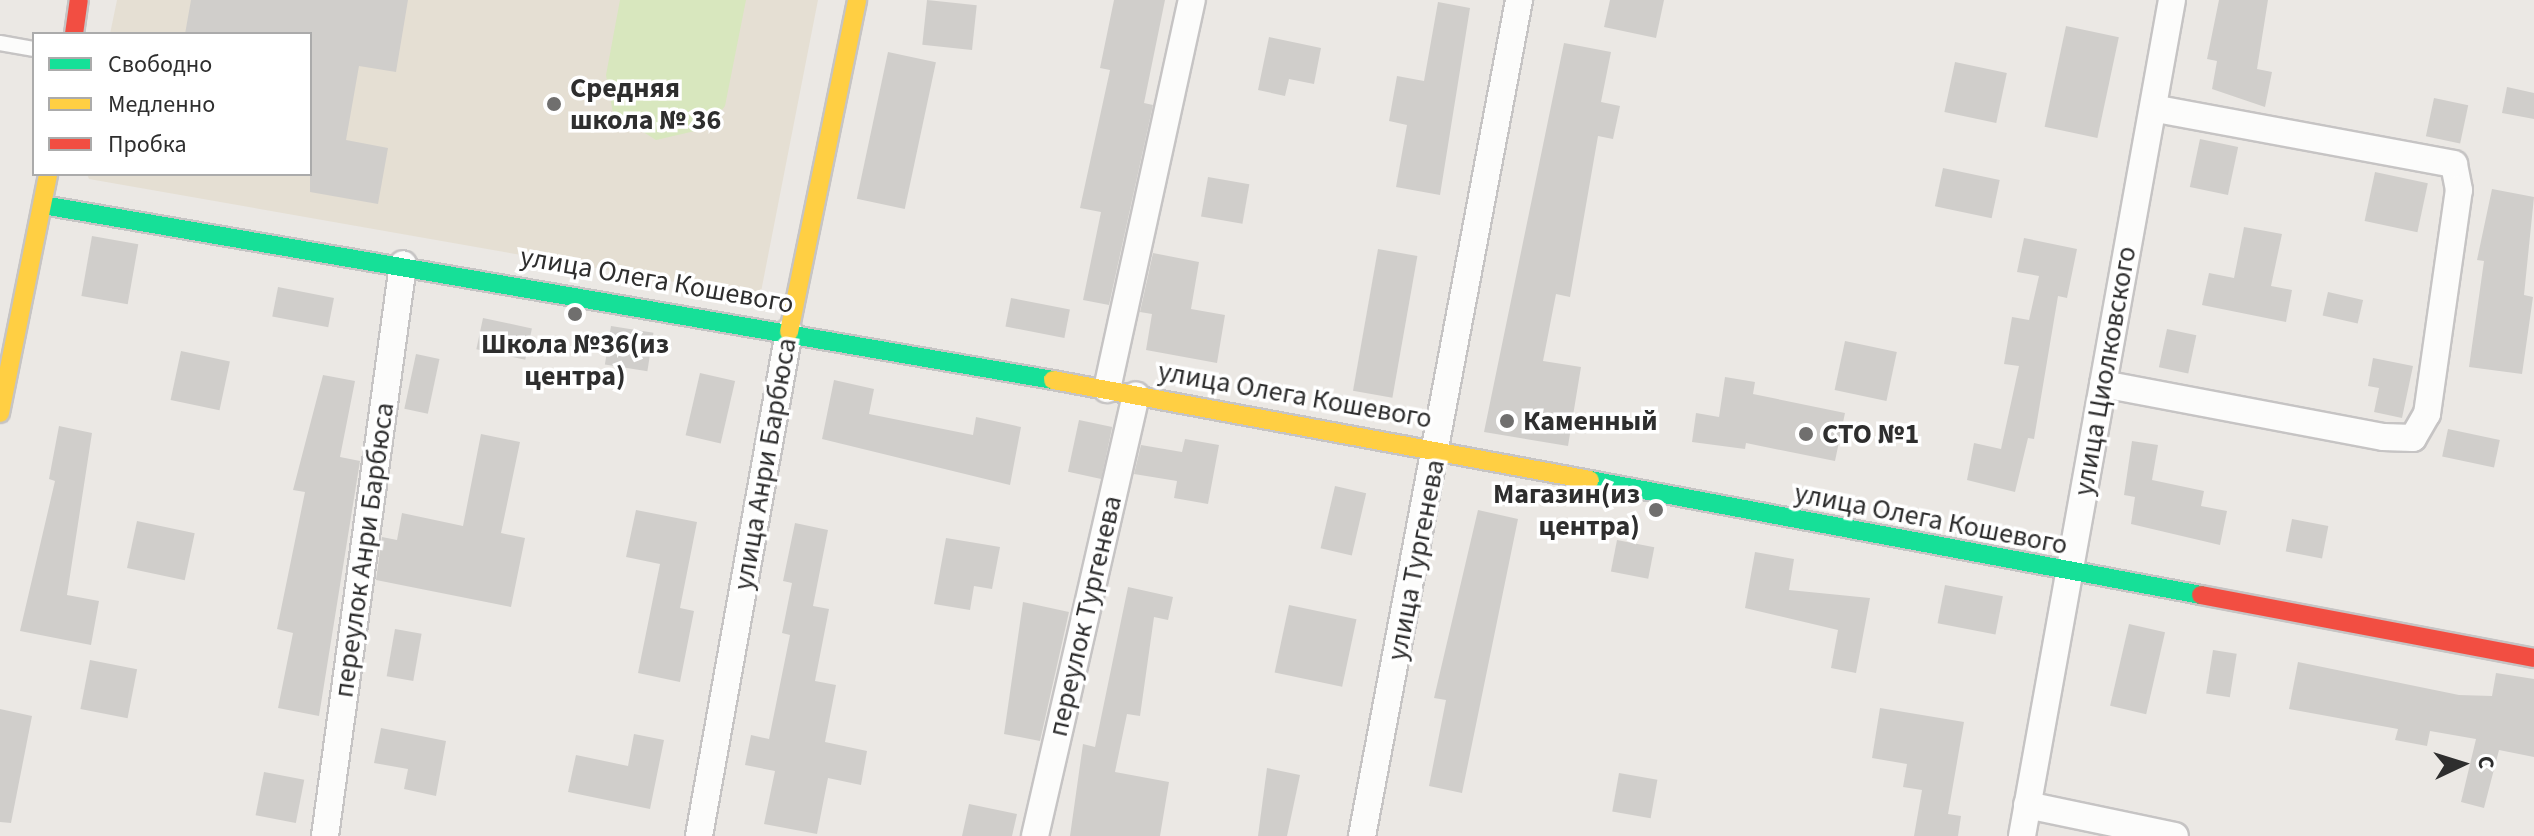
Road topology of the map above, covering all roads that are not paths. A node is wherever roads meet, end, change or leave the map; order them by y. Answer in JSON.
{"nodes":[{"id":1,"x":79,"y":0,"type":"edge"},
{"id":2,"x":857,"y":0,"type":"edge"},
{"id":3,"x":1192,"y":0,"type":"edge"},
{"id":4,"x":1519,"y":0,"type":"edge"},
{"id":5,"x":2172,"y":0,"type":"edge"},
{"id":6,"x":74,"y":32,"type":"edge"},
{"id":7,"x":0,"y":43,"type":"edge"},
{"id":8,"x":32,"y":49,"type":"edge"},
{"id":9,"x":2153,"y":108,"type":"junction"},
{"id":10,"x":48,"y":176,"type":"edge"},
{"id":11,"x":43,"y":205,"type":"junction"},
{"id":12,"x":403,"y":264,"type":"junction"},
{"id":13,"x":8,"y":328,"type":"edge"},
{"id":14,"x":789,"y":332,"type":"junction"},
{"id":15,"x":2103,"y":384,"type":"junction"},
{"id":16,"x":1107,"y":389,"type":"junction"},
{"id":17,"x":1136,"y":395,"type":"junction"},
{"id":18,"x":0,"y":413,"type":"edge"},
{"id":19,"x":1438,"y":449,"type":"junction"},
{"id":20,"x":2069,"y":575,"type":"junction"},
{"id":21,"x":2534,"y":658,"type":"edge"},
{"id":22,"x":2027,"y":805,"type":"junction"},
{"id":23,"x":325,"y":836,"type":"edge"},
{"id":24,"x":699,"y":836,"type":"edge"},
{"id":25,"x":1035,"y":836,"type":"edge"},
{"id":26,"x":1362,"y":836,"type":"edge"},
{"id":27,"x":2022,"y":836,"type":"edge"},
{"id":28,"x":2175,"y":836,"type":"edge"}],
"edges":[{"from":1,"to":6,"type":"street"},
{"from":2,"to":14,"type":"street","name":"улица Анри Барбюса"},
{"from":3,"to":16,"type":"street"},
{"from":4,"to":19,"type":"street","name":"улица Тургенева"},
{"from":5,"to":9,"type":"street","name":"улица Циолковского"},
{"from":7,"to":8,"type":"lane"},
{"from":9,"to":15,"type":"street","name":"улица Циолковского"},
{"from":9,"to":15,"type":"street"},
{"from":10,"to":11,"type":"street"},
{"from":11,"to":12,"type":"street","name":"улица Олега Кошевого"},
{"from":11,"to":13,"type":"street"},
{"from":12,"to":14,"type":"street","name":"улица Олега Кошевого"},
{"from":12,"to":23,"type":"street","name":"переулок Анри Барбюса"},
{"from":13,"to":18,"type":"street"},
{"from":14,"to":16,"type":"street","name":"улица Олега Кошевого"},
{"from":14,"to":24,"type":"street","name":"улица Анри Барбюса"},
{"from":15,"to":20,"type":"street","name":"улица Циолковского"},
{"from":16,"to":17,"type":"street","name":"улица Олега Кошевого"},
{"from":17,"to":19,"type":"street","name":"улица Олега Кошевого"},
{"from":17,"to":25,"type":"street","name":"переулок Тургенева"},
{"from":19,"to":20,"type":"street","name":"улица Олега Кошевого"},
{"from":19,"to":26,"type":"street","name":"улица Тургенева"},
{"from":20,"to":21,"type":"street","name":"улица Олега Кошевого"},
{"from":20,"to":22,"type":"street","name":"улица Циолковского"},
{"from":22,"to":27,"type":"street","name":"улица Циолковского"},
{"from":22,"to":28,"type":"street"}]}
